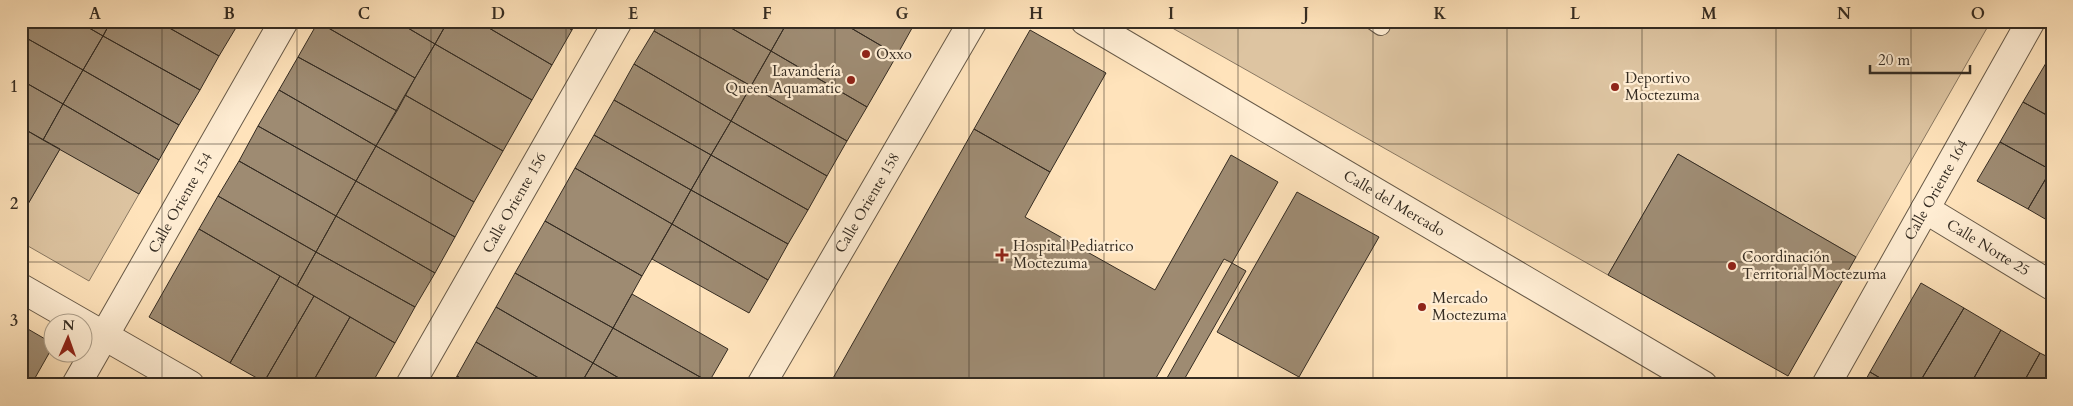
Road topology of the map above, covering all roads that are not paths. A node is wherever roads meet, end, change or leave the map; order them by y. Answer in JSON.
{"nodes":[{"id":1,"x":284,"y":21,"type":"edge"},
{"id":2,"x":618,"y":21,"type":"edge"},
{"id":3,"x":973,"y":21,"type":"edge"},
{"id":4,"x":1085,"y":21,"type":"edge"},
{"id":5,"x":2031,"y":21,"type":"edge"},
{"id":6,"x":1925,"y":208,"type":"junction"},
{"id":7,"x":2052,"y":286,"type":"edge"},
{"id":8,"x":21,"y":288,"type":"edge"},
{"id":9,"x":105,"y":335,"type":"junction"},
{"id":10,"x":76,"y":385,"type":"edge"},
{"id":11,"x":190,"y":385,"type":"edge"},
{"id":12,"x":410,"y":385,"type":"edge"},
{"id":13,"x":761,"y":385,"type":"edge"},
{"id":14,"x":1703,"y":385,"type":"edge"},
{"id":15,"x":1826,"y":385,"type":"edge"}],
"edges":[{"from":1,"to":9,"type":"street","name":"Calle Oriente 154"},
{"from":2,"to":12,"type":"street","name":"Calle Oriente 156"},
{"from":3,"to":13,"type":"street","name":"Calle Oriente 158"},
{"from":4,"to":14,"type":"street","name":"Calle del Mercado"},
{"from":5,"to":6,"type":"street","name":"Calle Oriente 164"},
{"from":6,"to":7,"type":"street","name":"Calle Norte 25"},
{"from":6,"to":15,"type":"street","name":"Calle Oriente 164"},
{"from":8,"to":9,"type":"street"},
{"from":9,"to":10,"type":"street","name":"Calle Oriente 154"},
{"from":9,"to":11,"type":"street"}]}
